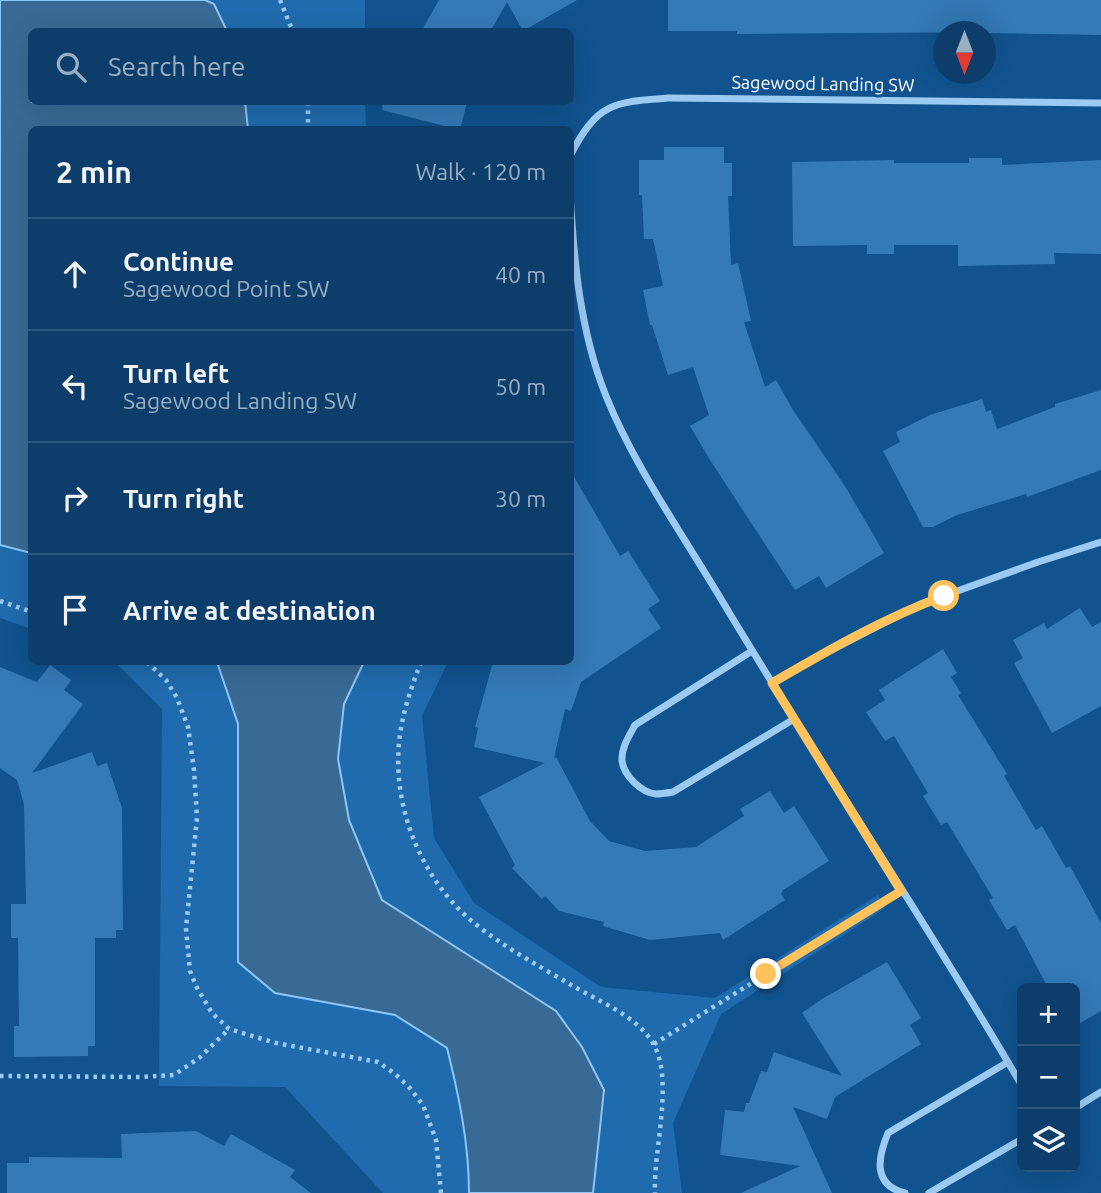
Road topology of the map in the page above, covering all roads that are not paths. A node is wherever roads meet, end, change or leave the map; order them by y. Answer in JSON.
{"nodes":[{"id":1,"x":1101,"y":103,"type":"edge"},
{"id":2,"x":574,"y":148,"type":"edge"},
{"id":3,"x":574,"y":249,"type":"edge"},
{"id":4,"x":1101,"y":542,"type":"edge"},
{"id":5,"x":752,"y":651,"type":"junction"},
{"id":6,"x":772,"y":683,"type":"junction"},
{"id":7,"x":794,"y":719,"type":"junction"},
{"id":8,"x":1008,"y":1062,"type":"junction"},
{"id":9,"x":1017,"y":1077,"type":"edge"},
{"id":10,"x":1101,"y":1092,"type":"edge"},
{"id":11,"x":1080,"y":1105,"type":"edge"},
{"id":12,"x":1017,"y":1142,"type":"edge"},
{"id":13,"x":905,"y":1193,"type":"edge"},
{"id":14,"x":929,"y":1193,"type":"edge"}],
"edges":[{"from":1,"to":2,"type":"street","name":"Sagewood Landing SW"},
{"from":3,"to":5,"type":"street"},
{"from":4,"to":6,"type":"street"},
{"from":5,"to":6,"type":"street"},
{"from":5,"to":7,"type":"street"},
{"from":6,"to":7,"type":"street"},
{"from":7,"to":8,"type":"street"},
{"from":8,"to":9,"type":"street"},
{"from":8,"to":13,"type":"street"},
{"from":10,"to":11,"type":"street"},
{"from":12,"to":14,"type":"street"}]}
